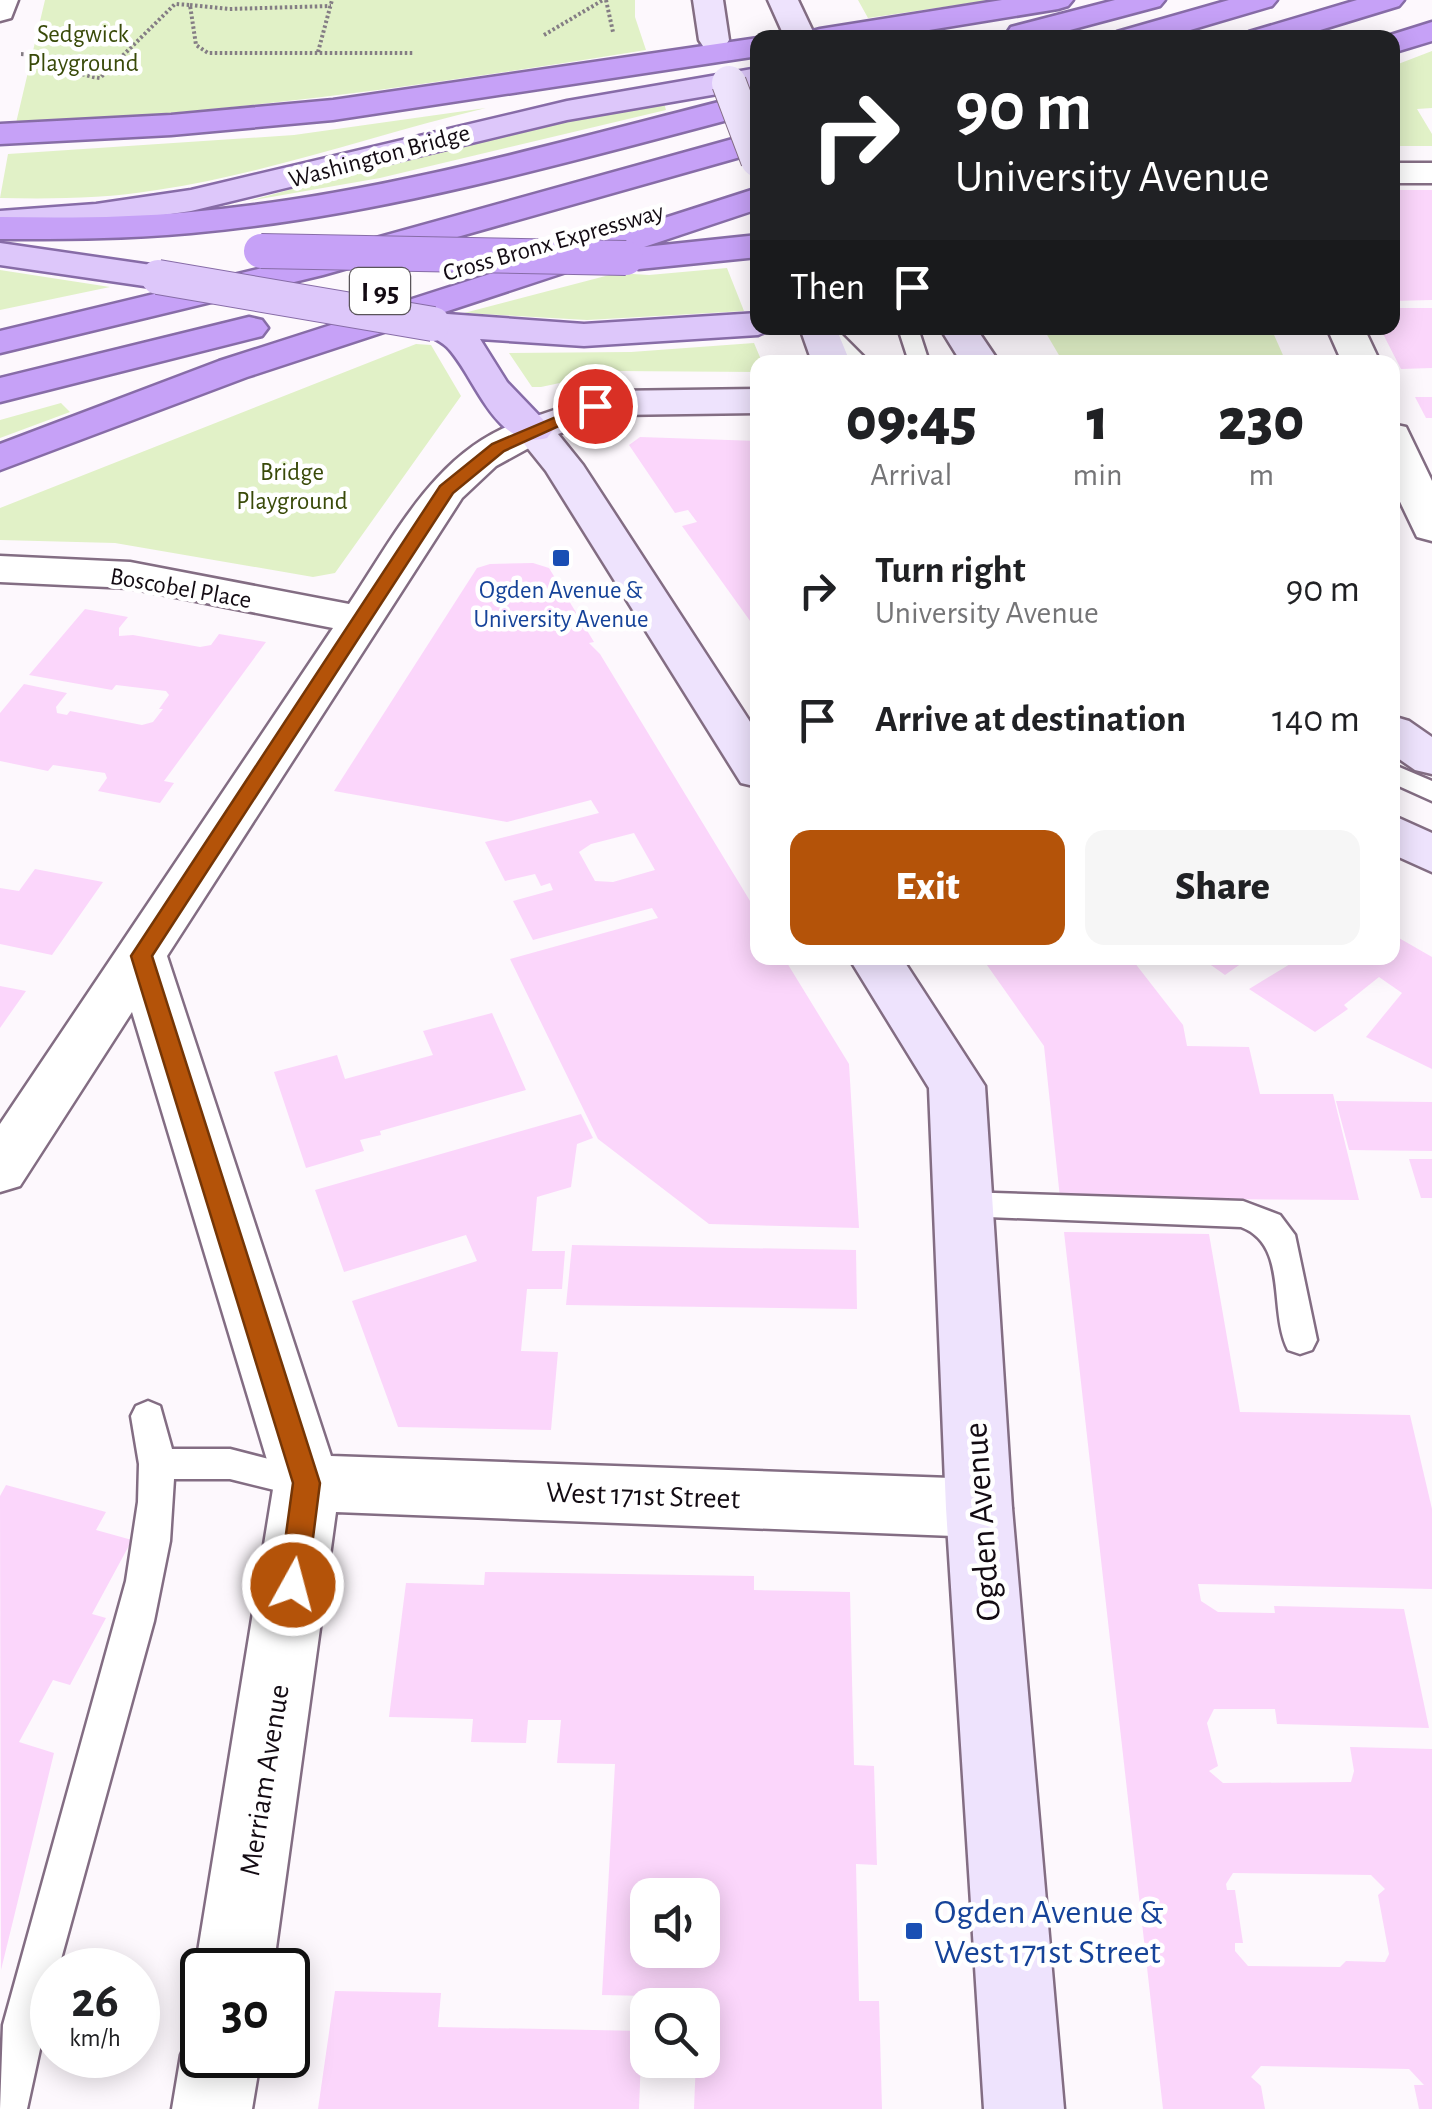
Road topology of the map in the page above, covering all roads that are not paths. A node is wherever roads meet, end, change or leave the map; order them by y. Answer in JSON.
{"nodes":[{"id":1,"x":3,"y":0,"type":"edge"},
{"id":2,"x":708,"y":0,"type":"edge"},
{"id":3,"x":1058,"y":0,"type":"edge"},
{"id":4,"x":1150,"y":0,"type":"edge"},
{"id":5,"x":1262,"y":0,"type":"edge"},
{"id":6,"x":1390,"y":0,"type":"edge"},
{"id":7,"x":0,"y":12,"type":"edge"},
{"id":8,"x":800,"y":26,"type":"edge"},
{"id":9,"x":1035,"y":30,"type":"edge"},
{"id":10,"x":1156,"y":30,"type":"edge"},
{"id":11,"x":1287,"y":30,"type":"edge"},
{"id":12,"x":1432,"y":32,"type":"edge"},
{"id":13,"x":1400,"y":42,"type":"edge"},
{"id":14,"x":740,"y":71,"type":"edge"},
{"id":15,"x":750,"y":120,"type":"edge"},
{"id":16,"x":0,"y":134,"type":"edge"},
{"id":17,"x":750,"y":144,"type":"edge"},
{"id":18,"x":1400,"y":173,"type":"edge"},
{"id":19,"x":1432,"y":173,"type":"edge"},
{"id":20,"x":750,"y":184,"type":"edge"},
{"id":21,"x":750,"y":201,"type":"edge"},
{"id":22,"x":1,"y":234,"type":"edge"},
{"id":23,"x":750,"y":247,"type":"edge"},
{"id":24,"x":432,"y":324,"type":"junction"},
{"id":25,"x":750,"y":325,"type":"edge"},
{"id":26,"x":829,"y":335,"type":"edge"},
{"id":27,"x":0,"y":342,"type":"edge"},
{"id":28,"x":851,"y":355,"type":"edge"},
{"id":29,"x":0,"y":390,"type":"edge"},
{"id":30,"x":750,"y":401,"type":"edge"},
{"id":31,"x":533,"y":430,"type":"junction"},
{"id":32,"x":1400,"y":454,"type":"edge"},
{"id":33,"x":0,"y":458,"type":"edge"},
{"id":34,"x":1432,"y":528,"type":"edge"},
{"id":35,"x":0,"y":569,"type":"edge"},
{"id":36,"x":361,"y":620,"type":"junction"},
{"id":37,"x":1400,"y":737,"type":"edge"},
{"id":38,"x":750,"y":759,"type":"edge"},
{"id":39,"x":1432,"y":759,"type":"edge"},
{"id":40,"x":1400,"y":776,"type":"edge"},
{"id":41,"x":1432,"y":792,"type":"edge"},
{"id":42,"x":1400,"y":836,"type":"edge"},
{"id":43,"x":1432,"y":855,"type":"edge"},
{"id":44,"x":142,"y":956,"type":"junction"},
{"id":45,"x":879,"y":965,"type":"edge"},
{"id":46,"x":0,"y":1170,"type":"edge"},
{"id":47,"x":963,"y":1204,"type":"junction"},
{"id":48,"x":1300,"y":1340,"type":"dead end"},
{"id":49,"x":148,"y":1416,"type":"dead end"},
{"id":50,"x":157,"y":1464,"type":"junction"},
{"id":51,"x":307,"y":1483,"type":"junction"},
{"id":52,"x":979,"y":1508,"type":"junction"},
{"id":53,"x":237,"y":1948,"type":"edge"},
{"id":54,"x":217,"y":2078,"type":"edge"},
{"id":55,"x":4,"y":2109,"type":"edge"},
{"id":56,"x":212,"y":2109,"type":"edge"},
{"id":57,"x":1024,"y":2109,"type":"edge"}],
"edges":[{"from":1,"to":7,"type":"street"},
{"from":2,"to":14,"type":"street"},
{"from":3,"to":8,"type":"highway"},
{"from":4,"to":9,"type":"highway"},
{"from":5,"to":10,"type":"highway"},
{"from":6,"to":11,"type":"highway"},
{"from":12,"to":13,"type":"highway"},
{"from":14,"to":15,"type":"street","bridge":true},
{"from":14,"to":16,"type":"highway"},
{"from":14,"to":22,"type":"highway"},
{"from":17,"to":27,"type":"highway","name":"Cross Bronx Expressway","number":"I 95"},
{"from":18,"to":19,"type":"street"},
{"from":20,"to":29,"type":"highway","name":"Cross Bronx Expressway","number":"I 95"},
{"from":21,"to":33,"type":"highway"},
{"from":22,"to":23,"type":"highway","bridge":true},
{"from":22,"to":24,"type":"main road","bridge":true},
{"from":24,"to":25,"type":"main road"},
{"from":24,"to":31,"type":"main road"},
{"from":26,"to":28,"type":"lane"},
{"from":30,"to":31,"type":"street"},
{"from":31,"to":36,"type":"street"},
{"from":31,"to":38,"type":"street"},
{"from":32,"to":34,"type":"street"},
{"from":35,"to":36,"type":"street","name":"Boscobel Place"},
{"from":36,"to":44,"type":"street"},
{"from":37,"to":39,"type":"street"},
{"from":40,"to":41,"type":"lane"},
{"from":42,"to":43,"type":"street"},
{"from":44,"to":46,"type":"street"},
{"from":44,"to":51,"type":"street","name":"Merriam Avenue"},
{"from":45,"to":47,"type":"street","name":"Ogden Avenue"},
{"from":47,"to":48,"type":"lane"},
{"from":47,"to":52,"type":"street","name":"Ogden Avenue"},
{"from":49,"to":50,"type":"lane"},
{"from":50,"to":51,"type":"lane"},
{"from":50,"to":55,"type":"lane"},
{"from":51,"to":52,"type":"street","name":"West 171st Street"},
{"from":51,"to":53,"type":"street","name":"Merriam Avenue"},
{"from":52,"to":57,"type":"street","name":"Ogden Avenue"},
{"from":54,"to":56,"type":"street"}]}
